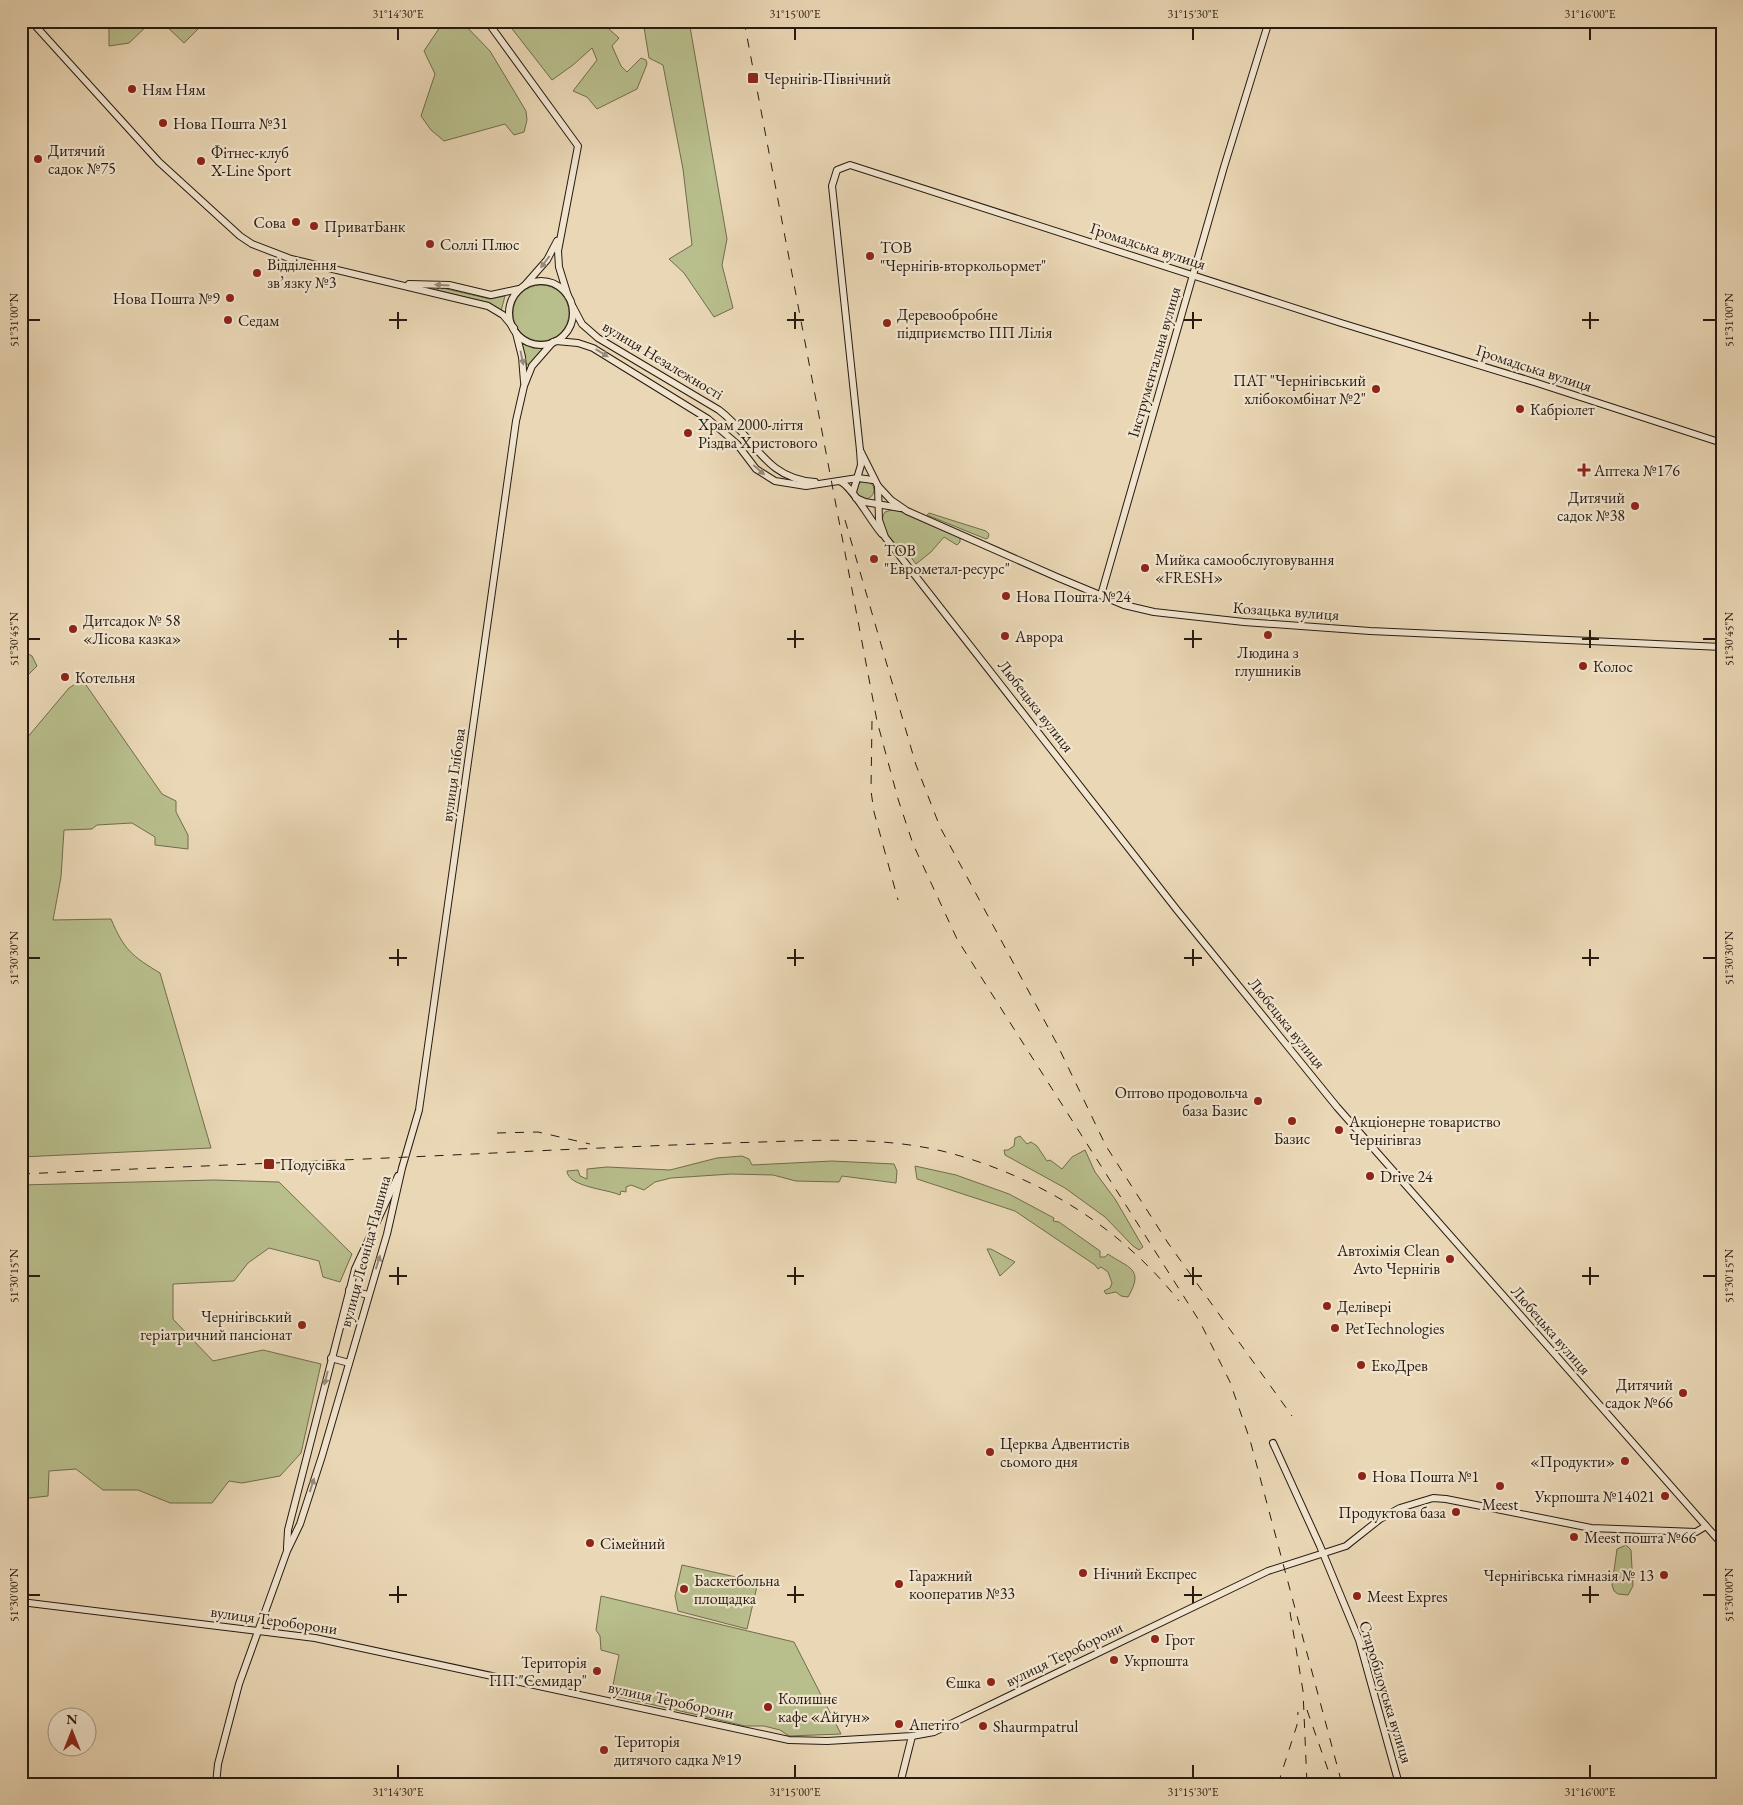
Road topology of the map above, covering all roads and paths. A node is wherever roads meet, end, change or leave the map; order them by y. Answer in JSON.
{"nodes":[{"id":1,"x":31,"y":21,"type":"edge"},
{"id":2,"x":487,"y":21,"type":"edge"},
{"id":3,"x":1269,"y":21,"type":"edge"},
{"id":4,"x":560,"y":232,"type":"junction"},
{"id":5,"x":1193,"y":274,"type":"junction"},
{"id":6,"x":399,"y":284,"type":"junction"},
{"id":7,"x":521,"y":288,"type":"junction"},
{"id":8,"x":568,"y":296,"type":"junction"},
{"id":9,"x":572,"y":307,"type":"junction"},
{"id":10,"x":514,"y":330,"type":"junction"},
{"id":11,"x":554,"y":341,"type":"junction"},
{"id":12,"x":524,"y":386,"type":"junction"},
{"id":13,"x":1722,"y":443,"type":"edge"},
{"id":14,"x":860,"y":450,"type":"junction"},
{"id":15,"x":860,"y":470,"type":"junction"},
{"id":16,"x":846,"y":479,"type":"junction"},
{"id":17,"x":859,"y":479,"type":"junction"},
{"id":18,"x":838,"y":481,"type":"junction"},
{"id":19,"x":826,"y":483,"type":"junction"},
{"id":20,"x":877,"y":486,"type":"junction"},
{"id":21,"x":854,"y":494,"type":"junction"},
{"id":22,"x":865,"y":502,"type":"junction"},
{"id":23,"x":878,"y":504,"type":"junction"},
{"id":24,"x":894,"y":506,"type":"junction"},
{"id":25,"x":904,"y":509,"type":"junction"},
{"id":26,"x":879,"y":520,"type":"junction"},
{"id":27,"x":885,"y":537,"type":"junction"},
{"id":28,"x":1101,"y":595,"type":"junction"},
{"id":29,"x":1722,"y":647,"type":"edge"},
{"id":30,"x":402,"y":1168,"type":"junction"},
{"id":31,"x":349,"y":1290,"type":"junction"},
{"id":32,"x":368,"y":1296,"type":"junction"},
{"id":33,"x":331,"y":1358,"type":"junction"},
{"id":34,"x":349,"y":1363,"type":"junction"},
{"id":35,"x":1273,"y":1443,"type":"dead end"},
{"id":36,"x":1706,"y":1526,"type":"junction"},
{"id":37,"x":1722,"y":1544,"type":"edge"},
{"id":38,"x":286,"y":1551,"type":"junction"},
{"id":39,"x":1324,"y":1554,"type":"junction"},
{"id":40,"x":21,"y":1602,"type":"edge"},
{"id":41,"x":258,"y":1630,"type":"junction"},
{"id":42,"x":912,"y":1736,"type":"junction"},
{"id":43,"x":216,"y":1784,"type":"edge"},
{"id":44,"x":900,"y":1784,"type":"edge"},
{"id":45,"x":1399,"y":1784,"type":"edge"}],
"edges":[{"from":1,"to":6,"type":"main road","name":"вулиця Незалежності"},
{"from":2,"to":4,"type":"main road"},
{"from":3,"to":5,"type":"main road","name":"Інструментальна вулиця"},
{"from":4,"to":7,"type":"main road","one_way":true},
{"from":4,"to":8,"type":"main road"},
{"from":5,"to":13,"type":"main road","name":"Громадська вулиця"},
{"from":5,"to":14,"type":"main road","name":"Громадська вулиця"},
{"from":5,"to":28,"type":"main road","name":"Інструментальна вулиця"},
{"from":7,"to":6,"type":"main road","name":"вулиця Незалежності","one_way":true},
{"from":6,"to":10,"type":"main road","name":"вулиця Незалежності"},
{"from":7,"to":8,"type":"main road","name":"вулиця Незалежності"},
{"from":7,"to":10,"type":"main road"},
{"from":8,"to":9,"type":"main road","name":"вулиця Незалежності"},
{"from":9,"to":11,"type":"main road"},
{"from":9,"to":19,"type":"main road","name":"вулиця Незалежності"},
{"from":10,"to":11,"type":"main road","name":"вулиця Незалежності"},
{"from":10,"to":12,"type":"main road","name":"вулиця Глібова","one_way":true},
{"from":11,"to":12,"type":"main road","name":"вулиця Глібова"},
{"from":11,"to":19,"type":"main road","name":"вулиця Незалежності","one_way":true},
{"from":12,"to":30,"type":"main road","name":"вулиця Глібова"},
{"from":14,"to":15,"type":"main road"},
{"from":14,"to":20,"type":"main road"},
{"from":15,"to":16,"type":"main road"},
{"from":15,"to":17,"type":"main road"},
{"from":16,"to":17,"type":"main road"},
{"from":16,"to":18,"type":"main road"},
{"from":17,"to":20,"type":"main road"},
{"from":17,"to":21,"type":"main road"},
{"from":18,"to":19,"type":"main road"},
{"from":18,"to":21,"type":"main road"},
{"from":20,"to":22,"type":"main road"},
{"from":20,"to":23,"type":"main road","name":"Любецька вулиця"},
{"from":20,"to":25,"type":"main road","name":"Козацька вулиця"},
{"from":21,"to":22,"type":"main road"},
{"from":21,"to":27,"type":"main road"},
{"from":22,"to":23,"type":"main road"},
{"from":23,"to":24,"type":"main road"},
{"from":23,"to":26,"type":"main road","name":"Любецька вулиця"},
{"from":24,"to":25,"type":"main road"},
{"from":24,"to":26,"type":"main road"},
{"from":25,"to":28,"type":"main road","name":"Козацька вулиця"},
{"from":26,"to":27,"type":"main road","name":"Любецька вулиця"},
{"from":27,"to":36,"type":"main road","name":"Любецька вулиця"},
{"from":28,"to":29,"type":"main road","name":"Козацька вулиця"},
{"from":30,"to":31,"type":"main road","name":"вулиця Леоніда Пашина"},
{"from":32,"to":30,"type":"main road","name":"вулиця Леоніда Пашина","one_way":true},
{"from":31,"to":32,"type":"main road"},
{"from":31,"to":33,"type":"main road","name":"вулиця Леоніда Пашина"},
{"from":32,"to":34,"type":"main road","name":"вулиця Леоніда Пашина"},
{"from":33,"to":34,"type":"main road"},
{"from":33,"to":38,"type":"main road","name":"вулиця Леоніда Пашина","one_way":true},
{"from":38,"to":34,"type":"main road","name":"вулиця Леоніда Пашина","one_way":true},
{"from":35,"to":39,"type":"main road","name":"Старобілоуська вулиця"},
{"from":36,"to":37,"type":"main road","name":"Любецька вулиця"},
{"from":36,"to":39,"type":"main road","name":"вулиця Тероборони"},
{"from":38,"to":41,"type":"main road"},
{"from":39,"to":42,"type":"main road","name":"вулиця Тероборони"},
{"from":39,"to":45,"type":"main road","name":"Старобілоуська вулиця"},
{"from":40,"to":41,"type":"main road","name":"вулиця Тероборони"},
{"from":41,"to":42,"type":"main road","name":"вулиця Тероборони"},
{"from":41,"to":43,"type":"main road"},
{"from":42,"to":44,"type":"main road"}]}
